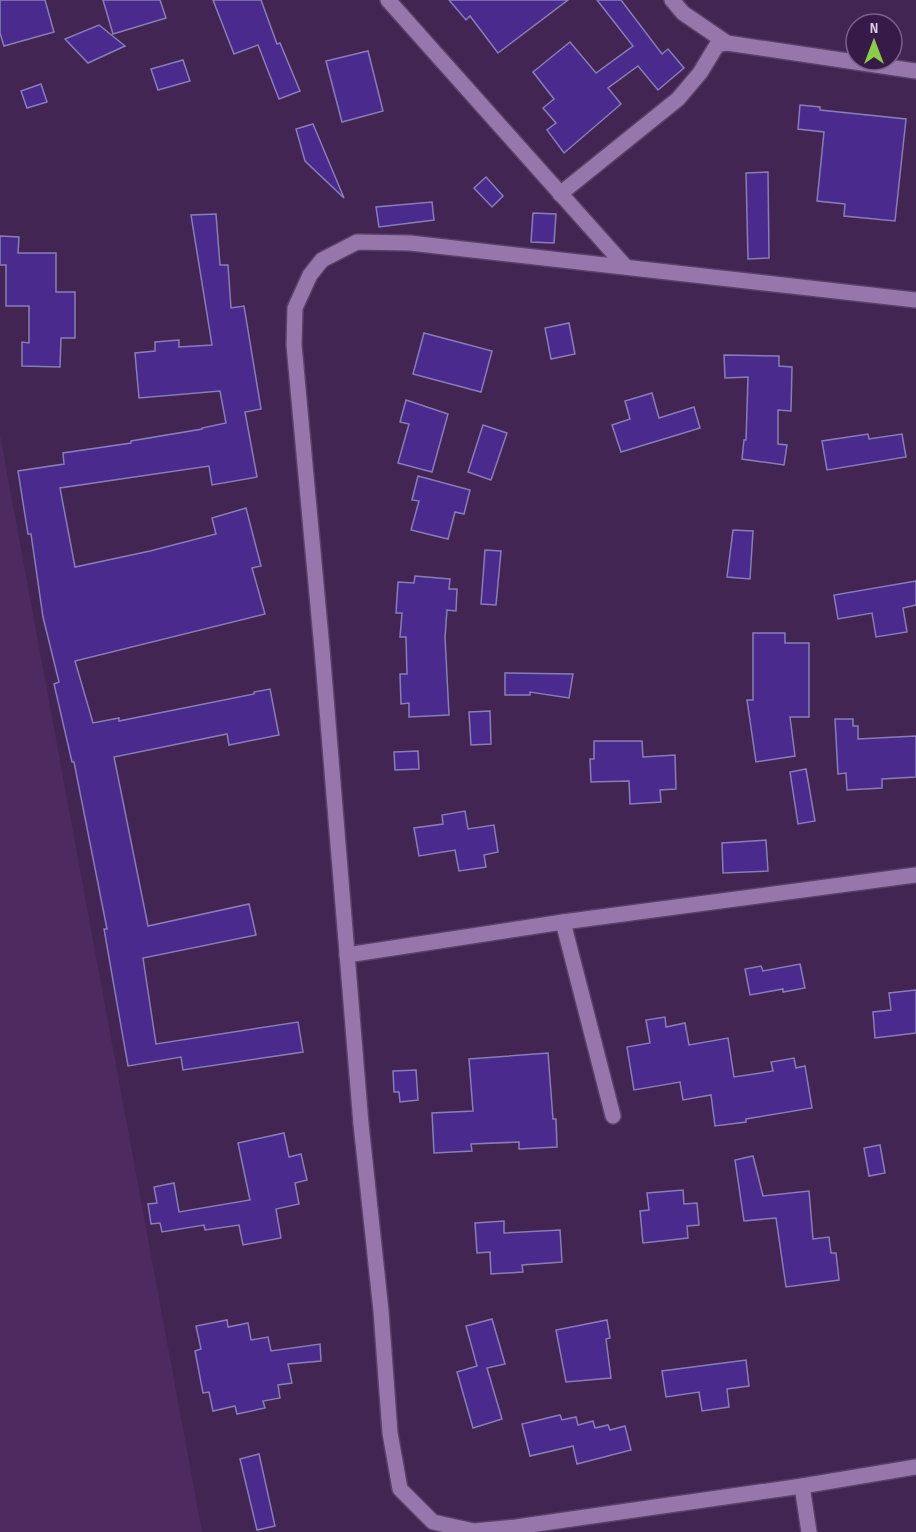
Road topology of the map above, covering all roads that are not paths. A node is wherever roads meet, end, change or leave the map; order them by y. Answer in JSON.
{"nodes":[{"id":1,"x":387,"y":0,"type":"edge"},
{"id":2,"x":672,"y":0,"type":"edge"},
{"id":3,"x":727,"y":43,"type":"junction"},
{"id":4,"x":916,"y":71,"type":"edge"},
{"id":5,"x":560,"y":194,"type":"junction"},
{"id":6,"x":625,"y":266,"type":"junction"},
{"id":7,"x":916,"y":300,"type":"edge"},
{"id":8,"x":916,"y":875,"type":"edge"},
{"id":9,"x":563,"y":922,"type":"junction"},
{"id":10,"x":347,"y":955,"type":"junction"},
{"id":11,"x":613,"y":1116,"type":"dead end"},
{"id":12,"x":916,"y":1467,"type":"edge"},
{"id":13,"x":802,"y":1486,"type":"junction"},
{"id":14,"x":474,"y":1532,"type":"edge"},
{"id":15,"x":809,"y":1532,"type":"edge"}],
"edges":[{"from":1,"to":5,"type":"street"},
{"from":2,"to":3,"type":"street"},
{"from":3,"to":4,"type":"street"},
{"from":3,"to":5,"type":"street"},
{"from":5,"to":6,"type":"street"},
{"from":6,"to":7,"type":"street"},
{"from":6,"to":10,"type":"street"},
{"from":8,"to":9,"type":"street"},
{"from":9,"to":10,"type":"street"},
{"from":9,"to":11,"type":"street"},
{"from":10,"to":14,"type":"street"},
{"from":12,"to":13,"type":"street"},
{"from":13,"to":14,"type":"street"},
{"from":13,"to":15,"type":"street"}]}
